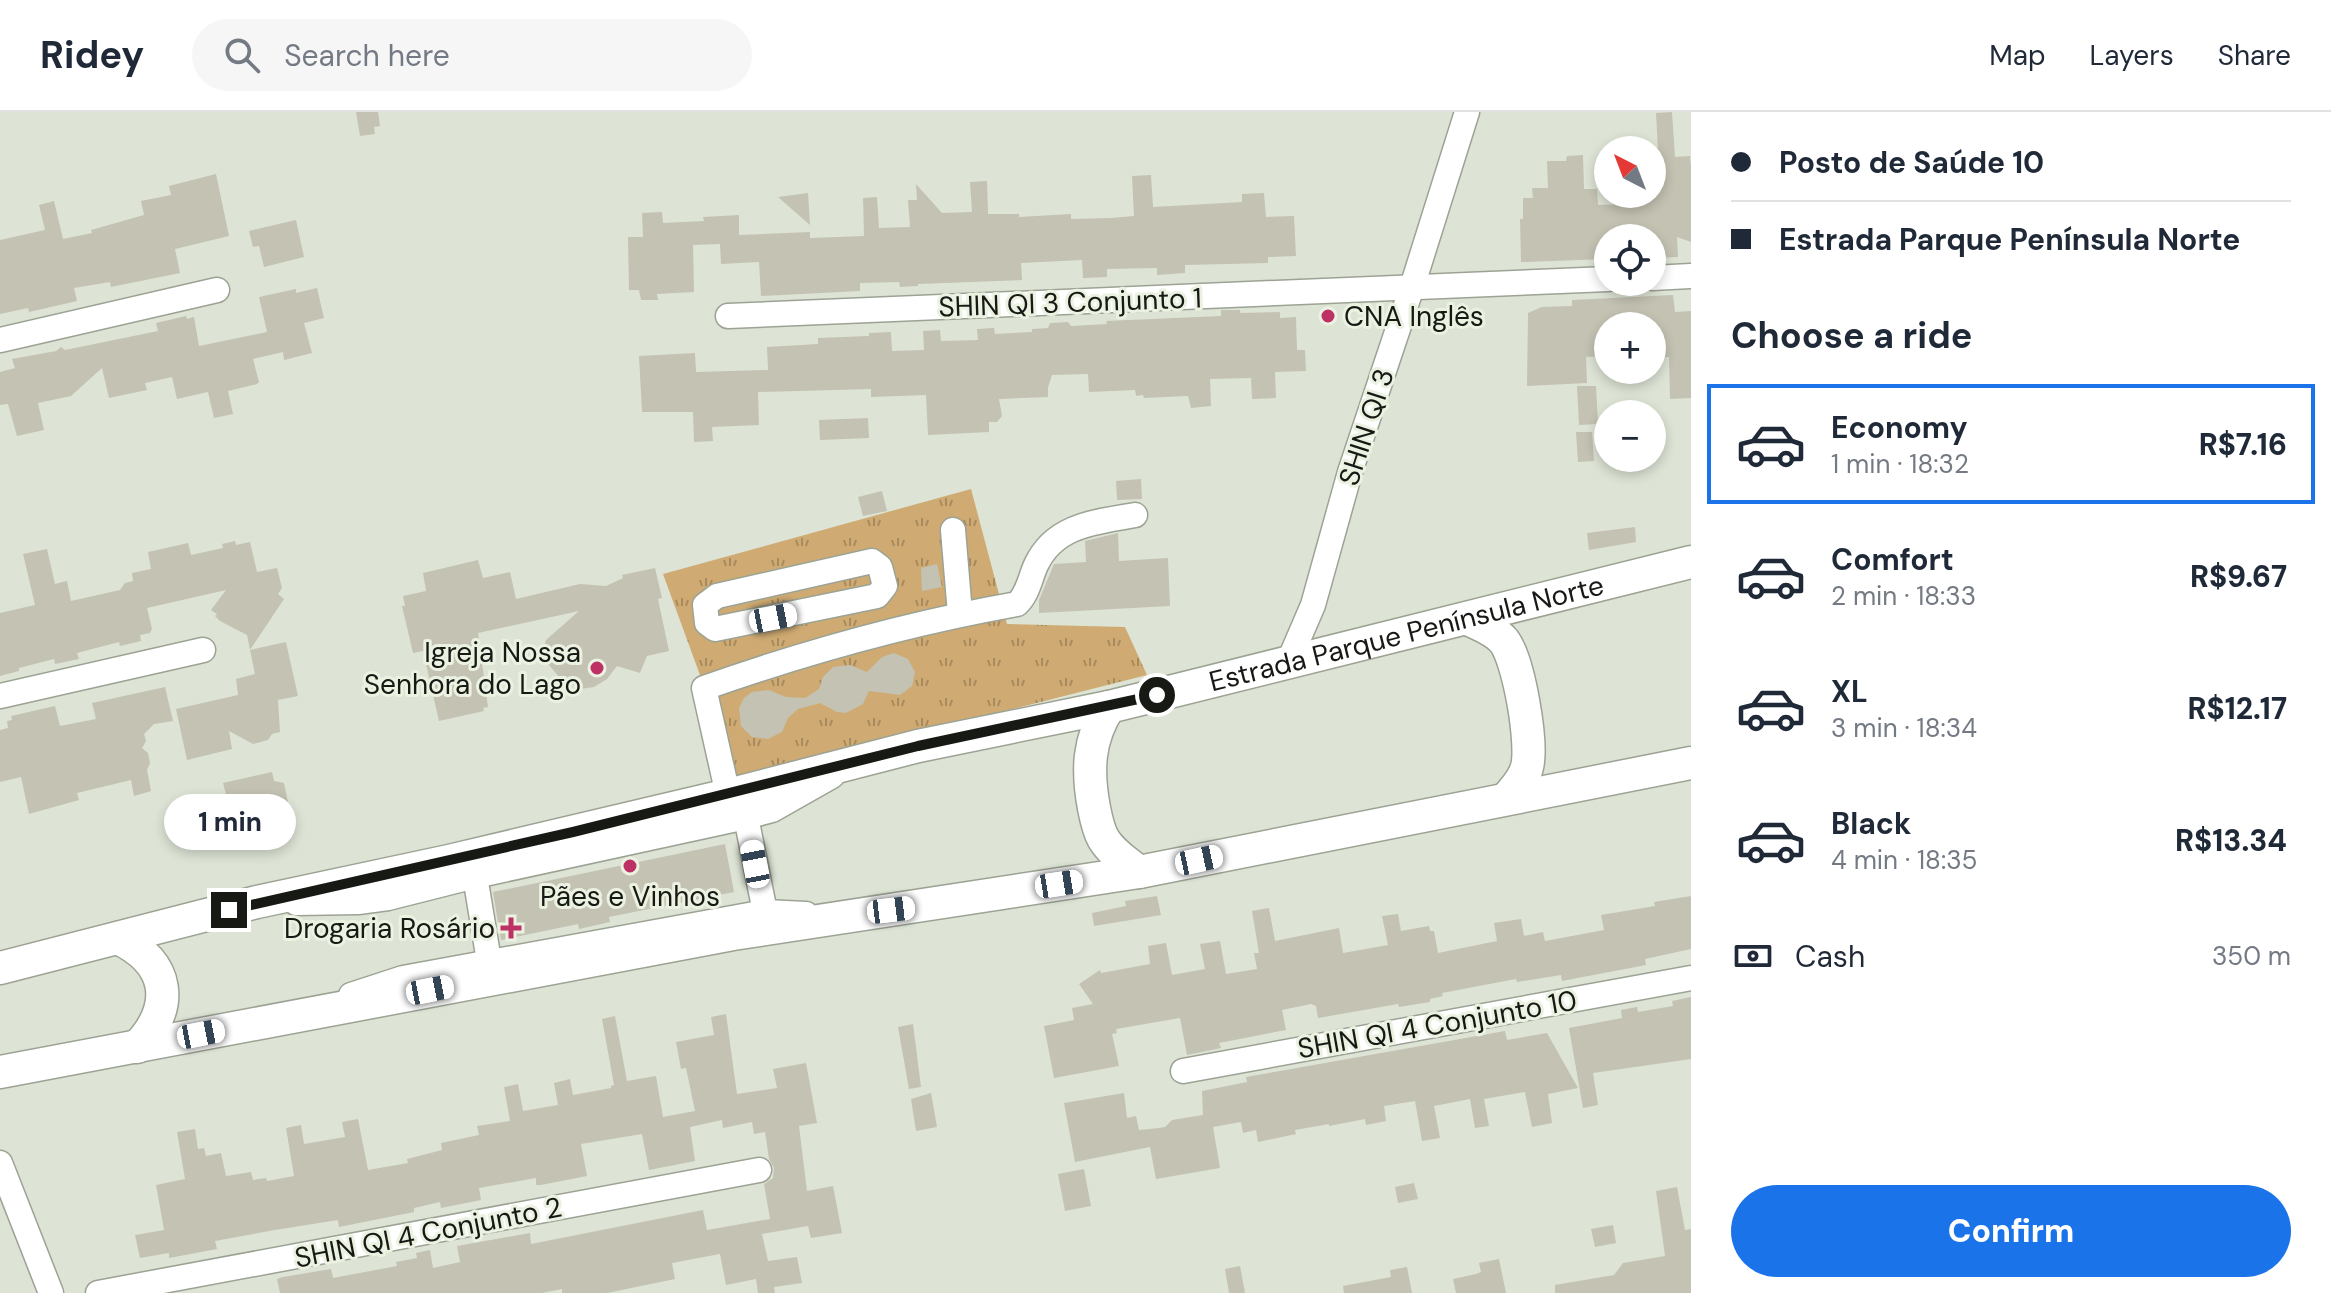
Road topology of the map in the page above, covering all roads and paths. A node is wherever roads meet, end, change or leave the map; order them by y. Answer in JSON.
{"nodes":[{"id":1,"x":1467,"y":112,"type":"edge"},
{"id":2,"x":1691,"y":276,"type":"edge"},
{"id":3,"x":1666,"y":277,"type":"edge"},
{"id":4,"x":1594,"y":280,"type":"edge"},
{"id":5,"x":1412,"y":287,"type":"junction"},
{"id":6,"x":217,"y":290,"type":"dead end"},
{"id":7,"x":728,"y":316,"type":"dead end"},
{"id":8,"x":0,"y":340,"type":"edge"},
{"id":9,"x":1135,"y":515,"type":"dead end"},
{"id":10,"x":953,"y":530,"type":"dead end"},
{"id":11,"x":1691,"y":562,"type":"edge"},
{"id":12,"x":1313,"y":605,"type":"junction"},
{"id":13,"x":802,"y":612,"type":"junction"},
{"id":14,"x":960,"y":614,"type":"junction"},
{"id":15,"x":1468,"y":619,"type":"junction"},
{"id":16,"x":203,"y":650,"type":"dead end"},
{"id":17,"x":816,"y":651,"type":"junction"},
{"id":18,"x":1333,"y":652,"type":"junction"},
{"id":19,"x":1288,"y":663,"type":"junction"},
{"id":20,"x":0,"y":696,"type":"edge"},
{"id":21,"x":1109,"y":707,"type":"junction"},
{"id":22,"x":1691,"y":763,"type":"edge"},
{"id":23,"x":1507,"y":798,"type":"junction"},
{"id":24,"x":737,"y":806,"type":"junction"},
{"id":25,"x":1139,"y":872,"type":"junction"},
{"id":26,"x":475,"y":876,"type":"junction"},
{"id":27,"x":257,"y":902,"type":"junction"},
{"id":28,"x":765,"y":912,"type":"junction"},
{"id":29,"x":857,"y":914,"type":"junction"},
{"id":30,"x":118,"y":938,"type":"junction"},
{"id":31,"x":489,"y":961,"type":"junction"},
{"id":32,"x":0,"y":968,"type":"edge"},
{"id":33,"x":1691,"y":978,"type":"edge"},
{"id":34,"x":309,"y":1012,"type":"junction"},
{"id":35,"x":137,"y":1047,"type":"junction"},
{"id":36,"x":1183,"y":1071,"type":"dead end"},
{"id":37,"x":0,"y":1072,"type":"edge"},
{"id":38,"x":0,"y":1163,"type":"edge"},
{"id":39,"x":759,"y":1170,"type":"dead end"},
{"id":40,"x":51,"y":1293,"type":"edge"},
{"id":41,"x":98,"y":1293,"type":"edge"}],
"edges":[{"from":1,"to":5,"type":"street","name":"SHIN QI 3"},
{"from":2,"to":3,"type":"street"},
{"from":4,"to":5,"type":"street","name":"SHIN QI 3 Conjunto 1"},
{"from":5,"to":7,"type":"street","name":"SHIN QI 3 Conjunto 1"},
{"from":5,"to":12,"type":"street","name":"SHIN QI 3"},
{"from":6,"to":8,"type":"street"},
{"from":9,"to":14,"type":"street"},
{"from":10,"to":14,"type":"street"},
{"from":11,"to":15,"type":"main road","name":"Estrada Parque Península Norte"},
{"from":12,"to":18,"type":"street"},
{"from":12,"to":19,"type":"street","name":"SHIN QI 3"},
{"from":13,"to":13,"type":"street"},
{"from":13,"to":17,"type":"street"},
{"from":14,"to":17,"type":"street"},
{"from":15,"to":18,"type":"main road","name":"Estrada Parque Península Norte"},
{"from":15,"to":23,"type":"main road"},
{"from":16,"to":20,"type":"street"},
{"from":17,"to":24,"type":"street"},
{"from":18,"to":19,"type":"main road","name":"Estrada Parque Península Norte"},
{"from":19,"to":21,"type":"main road","name":"Estrada Parque Península Norte"},
{"from":21,"to":24,"type":"main road","name":"Estrada Parque Península Norte"},
{"from":21,"to":25,"type":"main road"},
{"from":22,"to":23,"type":"main road"},
{"from":23,"to":25,"type":"main road"},
{"from":24,"to":26,"type":"street"},
{"from":24,"to":27,"type":"main road","name":"Estrada Parque Península Norte"},
{"from":24,"to":28,"type":"street"},
{"from":25,"to":29,"type":"main road"},
{"from":26,"to":27,"type":"street"},
{"from":26,"to":31,"type":"street"},
{"from":27,"to":30,"type":"main road","name":"Estrada Parque Península Norte"},
{"from":28,"to":29,"type":"street"},
{"from":28,"to":31,"type":"street"},
{"from":29,"to":34,"type":"main road"},
{"from":30,"to":32,"type":"main road","name":"Estrada Parque Península Norte"},
{"from":30,"to":35,"type":"main road"},
{"from":31,"to":34,"type":"street"},
{"from":33,"to":36,"type":"street","name":"SHIN QI 4 Conjunto 10"},
{"from":34,"to":35,"type":"main road"},
{"from":35,"to":37,"type":"main road"},
{"from":38,"to":40,"type":"street"},
{"from":39,"to":41,"type":"street","name":"SHIN QI 4 Conjunto 2"}]}
